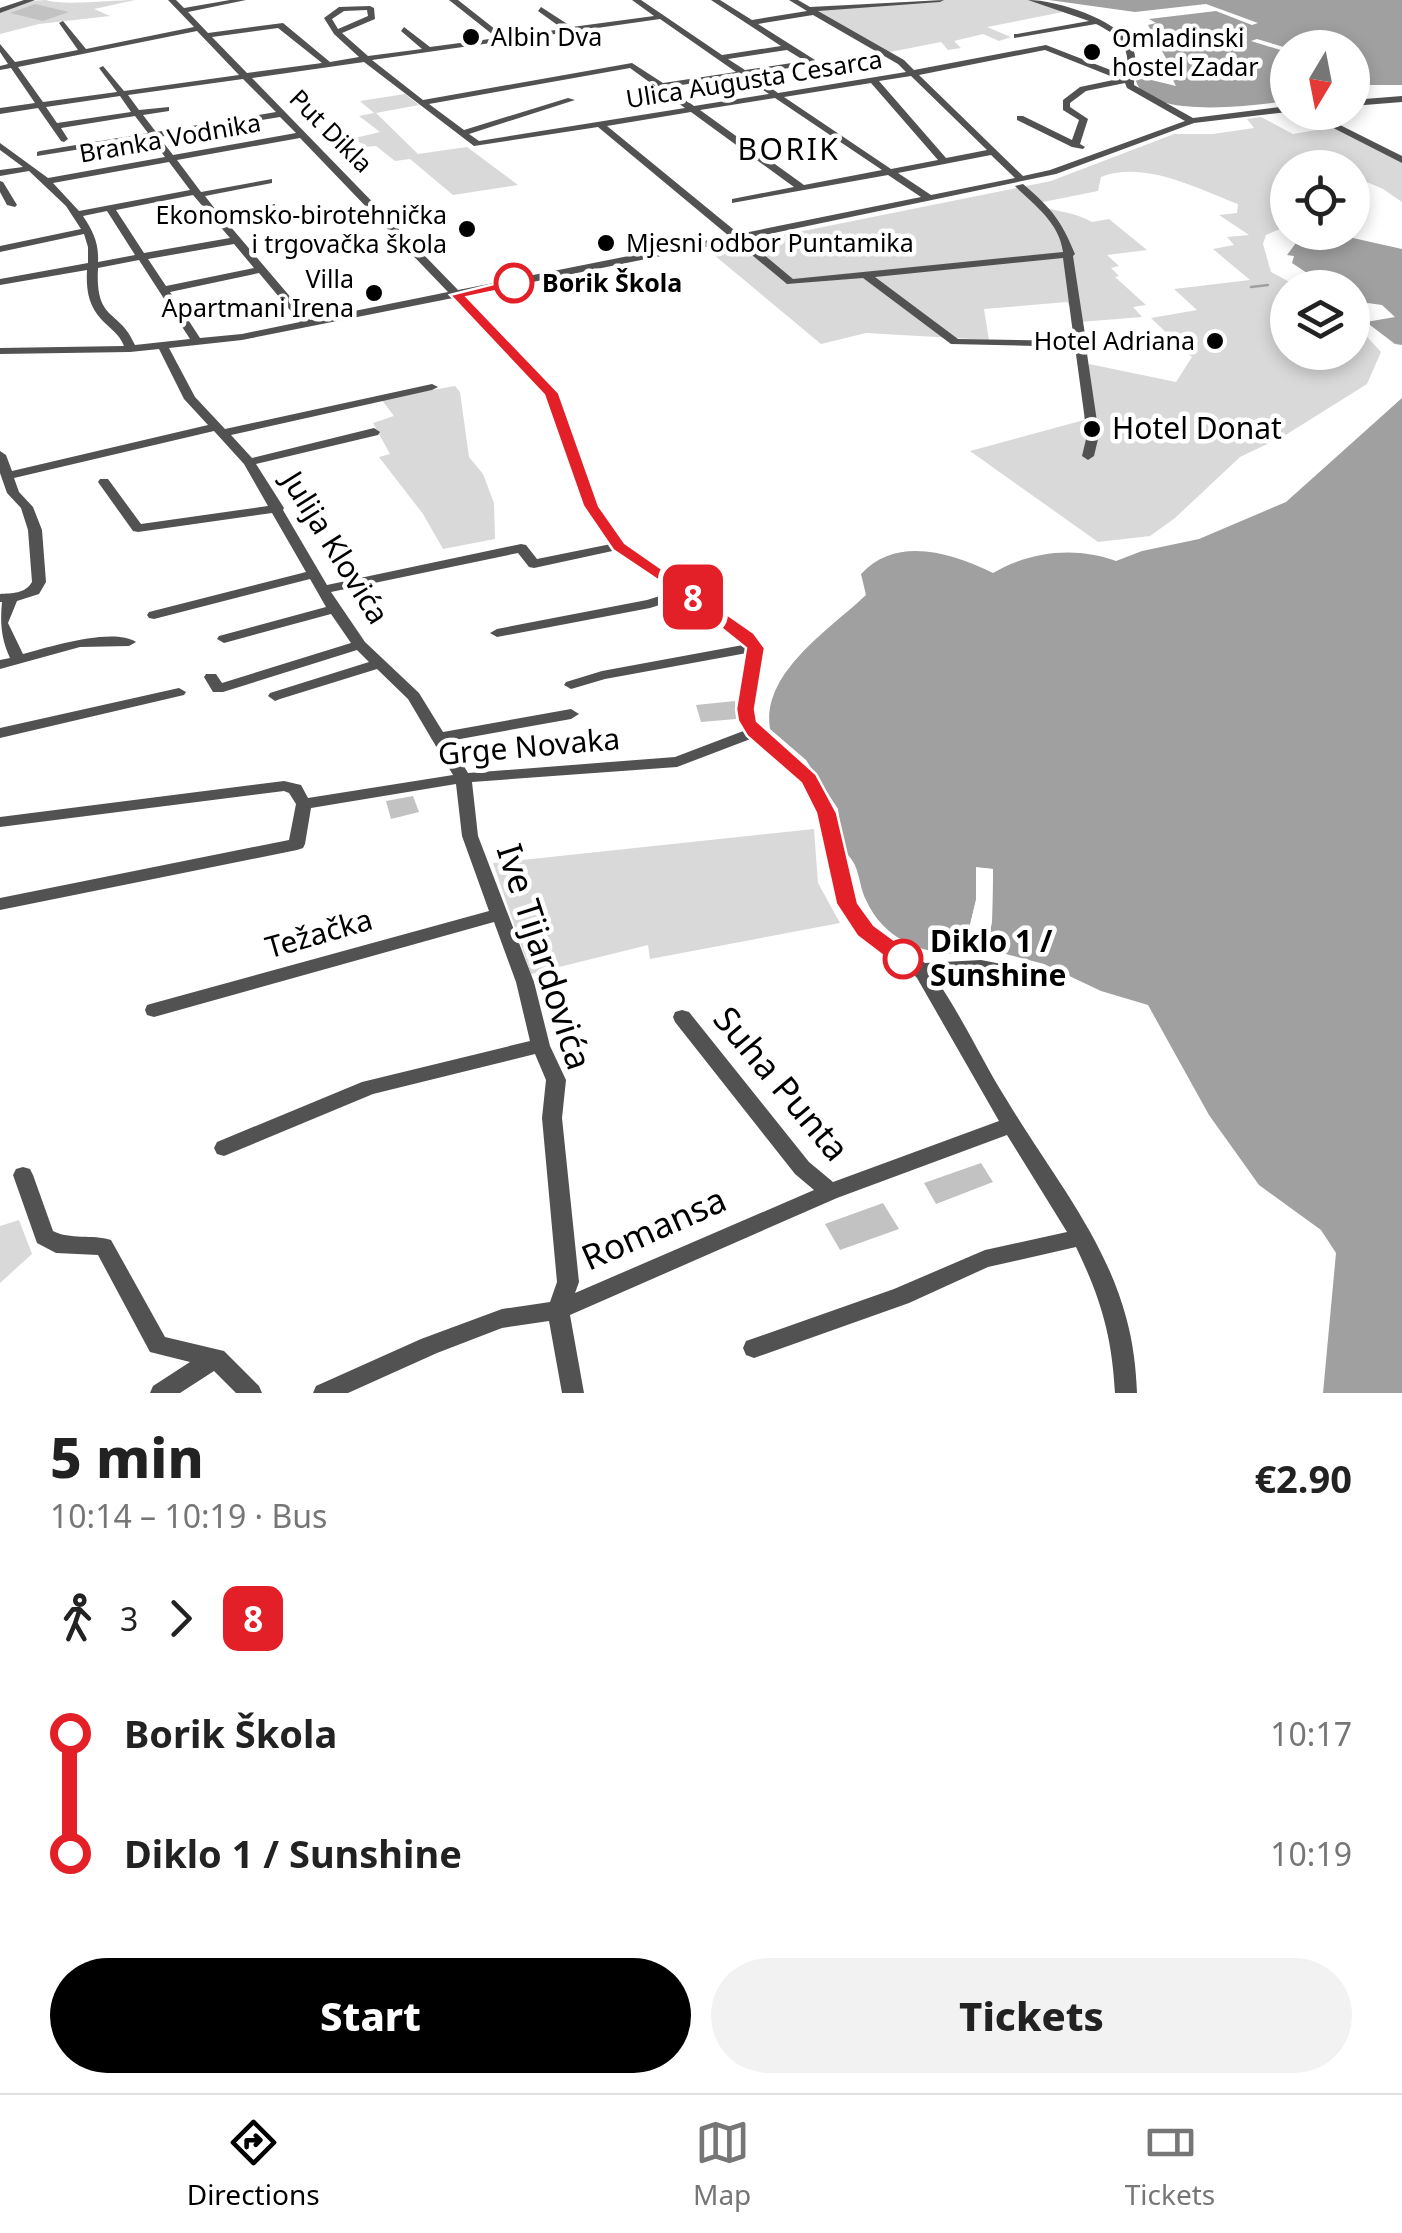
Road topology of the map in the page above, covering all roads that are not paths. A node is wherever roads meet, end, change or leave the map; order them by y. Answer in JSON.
{"nodes":[{"id":1,"x":31,"y":0,"type":"edge"},
{"id":2,"x":172,"y":0,"type":"edge"},
{"id":3,"x":242,"y":0,"type":"edge"},
{"id":4,"x":636,"y":0,"type":"edge"},
{"id":5,"x":715,"y":0,"type":"edge"},
{"id":6,"x":793,"y":0,"type":"edge"},
{"id":7,"x":940,"y":0,"type":"edge"},
{"id":8,"x":1032,"y":0,"type":"edge"},
{"id":9,"x":455,"y":2,"type":"edge"},
{"id":10,"x":470,"y":2,"type":"edge"},
{"id":11,"x":353,"y":4,"type":"edge"},
{"id":12,"x":540,"y":9,"type":"dead end"},
{"id":13,"x":183,"y":10,"type":"junction"},
{"id":14,"x":0,"y":11,"type":"edge"},
{"id":15,"x":813,"y":11,"type":"junction"},
{"id":16,"x":661,"y":17,"type":"junction"},
{"id":17,"x":1098,"y":22,"type":"junction"},
{"id":18,"x":64,"y":23,"type":"dead end"},
{"id":19,"x":751,"y":23,"type":"junction"},
{"id":20,"x":404,"y":28,"type":"dead end"},
{"id":21,"x":570,"y":29,"type":"junction"},
{"id":22,"x":204,"y":32,"type":"junction"},
{"id":23,"x":337,"y":32,"type":"junction"},
{"id":24,"x":1017,"y":36,"type":"dead end"},
{"id":25,"x":502,"y":38,"type":"junction"},
{"id":26,"x":0,"y":46,"type":"edge"},
{"id":27,"x":788,"y":47,"type":"junction"},
{"id":28,"x":427,"y":49,"type":"junction"},
{"id":29,"x":84,"y":52,"type":"junction"},
{"id":30,"x":722,"y":56,"type":"junction"},
{"id":31,"x":364,"y":58,"type":"junction"},
{"id":32,"x":327,"y":63,"type":"junction"},
{"id":33,"x":16,"y":65,"type":"junction"},
{"id":34,"x":0,"y":68,"type":"edge"},
{"id":35,"x":102,"y":68,"type":"dead end"},
{"id":36,"x":744,"y":72,"type":"junction"},
{"id":37,"x":914,"y":74,"type":"junction"},
{"id":38,"x":244,"y":75,"type":"junction"},
{"id":39,"x":542,"y":80,"type":"junction"},
{"id":40,"x":873,"y":80,"type":"junction"},
{"id":41,"x":1128,"y":80,"type":"junction"},
{"id":42,"x":662,"y":86,"type":"junction"},
{"id":43,"x":122,"y":93,"type":"junction"},
{"id":44,"x":778,"y":95,"type":"junction"},
{"id":45,"x":1402,"y":99,"type":"edge"},
{"id":46,"x":424,"y":102,"type":"junction"},
{"id":47,"x":1371,"y":102,"type":"joint"},
{"id":48,"x":40,"y":105,"type":"junction"},
{"id":49,"x":166,"y":109,"type":"dead end"},
{"id":50,"x":694,"y":109,"type":"junction"},
{"id":51,"x":0,"y":111,"type":"edge"},
{"id":52,"x":1270,"y":111,"type":"edge"},
{"id":53,"x":1402,"y":111,"type":"edge"},
{"id":54,"x":138,"y":113,"type":"junction"},
{"id":55,"x":281,"y":114,"type":"junction"},
{"id":56,"x":1020,"y":118,"type":"dead end"},
{"id":57,"x":1192,"y":121,"type":"junction"},
{"id":58,"x":601,"y":124,"type":"junction"},
{"id":59,"x":55,"y":126,"type":"junction"},
{"id":60,"x":1342,"y":130,"type":"edge"},
{"id":61,"x":463,"y":133,"type":"junction"},
{"id":62,"x":153,"y":135,"type":"junction"},
{"id":63,"x":301,"y":135,"type":"junction"},
{"id":64,"x":64,"y":139,"type":"dead end"},
{"id":65,"x":1075,"y":144,"type":"junction"},
{"id":66,"x":3,"y":150,"type":"edge"},
{"id":67,"x":993,"y":152,"type":"junction"},
{"id":68,"x":40,"y":154,"type":"dead end"},
{"id":69,"x":1097,"y":155,"type":"junction"},
{"id":70,"x":173,"y":158,"type":"junction"},
{"id":71,"x":944,"y":160,"type":"junction"},
{"id":72,"x":1402,"y":160,"type":"edge"},
{"id":73,"x":31,"y":168,"type":"junction"},
{"id":74,"x":889,"y":171,"type":"junction"},
{"id":75,"x":0,"y":173,"type":"edge"},
{"id":76,"x":46,"y":181,"type":"junction"},
{"id":77,"x":269,"y":181,"type":"dead end"},
{"id":78,"x":1021,"y":182,"type":"junction"},
{"id":79,"x":0,"y":184,"type":"edge"},
{"id":80,"x":802,"y":188,"type":"junction"},
{"id":81,"x":197,"y":194,"type":"junction"},
{"id":82,"x":930,"y":199,"type":"junction"},
{"id":83,"x":734,"y":202,"type":"dead end"},
{"id":84,"x":12,"y":205,"type":"dead end"},
{"id":85,"x":272,"y":206,"type":"dead end"},
{"id":86,"x":110,"y":208,"type":"junction"},
{"id":87,"x":76,"y":214,"type":"junction"},
{"id":88,"x":217,"y":217,"type":"junction"},
{"id":89,"x":86,"y":231,"type":"junction"},
{"id":90,"x":742,"y":238,"type":"junction"},
{"id":91,"x":237,"y":240,"type":"junction"},
{"id":92,"x":0,"y":249,"type":"edge"},
{"id":93,"x":1070,"y":254,"type":"junction"},
{"id":94,"x":141,"y":258,"type":"junction"},
{"id":95,"x":91,"y":265,"type":"junction"},
{"id":96,"x":263,"y":269,"type":"junction"},
{"id":97,"x":866,"y":275,"type":"junction"},
{"id":98,"x":0,"y":282,"type":"edge"},
{"id":99,"x":162,"y":290,"type":"junction"},
{"id":100,"x":457,"y":295,"type":"junction"},
{"id":101,"x":308,"y":325,"type":"junction"},
{"id":102,"x":198,"y":343,"type":"junction"},
{"id":103,"x":1083,"y":344,"type":"junction"},
{"id":104,"x":164,"y":347,"type":"junction"},
{"id":105,"x":130,"y":349,"type":"junction"},
{"id":106,"x":0,"y":351,"type":"edge"},
{"id":107,"x":432,"y":386,"type":"dead end"},
{"id":108,"x":221,"y":430,"type":"junction"},
{"id":109,"x":374,"y":432,"type":"dead end"},
{"id":110,"x":0,"y":456,"type":"edge"},
{"id":111,"x":1088,"y":456,"type":"dead end"},
{"id":112,"x":249,"y":462,"type":"junction"},
{"id":113,"x":8,"y":476,"type":"junction"},
{"id":114,"x":104,"y":482,"type":"dead end"},
{"id":115,"x":278,"y":508,"type":"junction"},
{"id":116,"x":619,"y":546,"type":"junction"},
{"id":117,"x":312,"y":574,"type":"junction"},
{"id":118,"x":322,"y":590,"type":"junction"},
{"id":119,"x":687,"y":592,"type":"junction"},
{"id":120,"x":5,"y":598,"type":"edge"},
{"id":121,"x":334,"y":610,"type":"junction"},
{"id":122,"x":154,"y":614,"type":"dead end"},
{"id":123,"x":497,"y":632,"type":"dead end"},
{"id":124,"x":224,"y":638,"type":"dead end"},
{"id":125,"x":129,"y":642,"type":"dead end"},
{"id":126,"x":360,"y":645,"type":"junction"},
{"id":127,"x":755,"y":648,"type":"junction"},
{"id":128,"x":18,"y":660,"type":"junction"},
{"id":129,"x":380,"y":663,"type":"junction"},
{"id":130,"x":0,"y":665,"type":"edge"},
{"id":131,"x":210,"y":677,"type":"dead end"},
{"id":132,"x":571,"y":685,"type":"dead end"},
{"id":133,"x":179,"y":692,"type":"dead end"},
{"id":134,"x":275,"y":696,"type":"dead end"},
{"id":135,"x":571,"y":714,"type":"dead end"},
{"id":136,"x":754,"y":732,"type":"junction"},
{"id":137,"x":0,"y":733,"type":"edge"},
{"id":138,"x":439,"y":738,"type":"junction"},
{"id":139,"x":463,"y":778,"type":"junction"},
{"id":140,"x":304,"y":804,"type":"junction"},
{"id":141,"x":0,"y":822,"type":"edge"},
{"id":142,"x":0,"y":904,"type":"edge"},
{"id":143,"x":499,"y":914,"type":"junction"},
{"id":144,"x":921,"y":970,"type":"junction"},
{"id":145,"x":1021,"y":974,"type":"dead end"},
{"id":146,"x":154,"y":1010,"type":"dead end"},
{"id":147,"x":682,"y":1018,"type":"dead end"},
{"id":148,"x":541,"y":1046,"type":"junction"},
{"id":149,"x":1012,"y":1125,"type":"junction"},
{"id":150,"x":224,"y":1148,"type":"dead end"},
{"id":151,"x":23,"y":1175,"type":"dead end"},
{"id":152,"x":830,"y":1192,"type":"junction"},
{"id":153,"x":1082,"y":1237,"type":"junction"},
{"id":154,"x":558,"y":1310,"type":"junction"},
{"id":155,"x":754,"y":1348,"type":"dead end"},
{"id":156,"x":216,"y":1358,"type":"junction"},
{"id":157,"x":160,"y":1393,"type":"edge"},
{"id":158,"x":251,"y":1393,"type":"edge"},
{"id":159,"x":324,"y":1393,"type":"edge"},
{"id":160,"x":574,"y":1393,"type":"edge"},
{"id":161,"x":1126,"y":1393,"type":"edge"}],
"edges":[{"from":1,"to":14,"type":"street"},
{"from":2,"to":13,"type":"street","name":"Put Dikla"},
{"from":3,"to":13,"type":"street"},
{"from":4,"to":16,"type":"street"},
{"from":5,"to":19,"type":"street"},
{"from":6,"to":15,"type":"street"},
{"from":7,"to":15,"type":"street"},
{"from":8,"to":17,"type":"street"},
{"from":9,"to":10,"type":"street"},
{"from":9,"to":25,"type":"street"},
{"from":11,"to":23,"type":"street"},
{"from":11,"to":23,"type":"street"},
{"from":12,"to":21,"type":"street"},
{"from":13,"to":22,"type":"street","name":"Put Dikla"},
{"from":15,"to":19,"type":"street"},
{"from":15,"to":37,"type":"street"},
{"from":16,"to":21,"type":"street"},
{"from":16,"to":30,"type":"street"},
{"from":17,"to":24,"type":"street"},
{"from":17,"to":41,"type":"street"},
{"from":18,"to":29,"type":"street"},
{"from":19,"to":27,"type":"street"},
{"from":20,"to":28,"type":"street"},
{"from":21,"to":25,"type":"street"},
{"from":22,"to":29,"type":"street"},
{"from":22,"to":32,"type":"street"},
{"from":22,"to":38,"type":"street","name":"Put Dikla"},
{"from":23,"to":31,"type":"street"},
{"from":25,"to":28,"type":"street"},
{"from":26,"to":33,"type":"street"},
{"from":27,"to":30,"type":"street"},
{"from":27,"to":36,"type":"street"},
{"from":28,"to":31,"type":"street"},
{"from":29,"to":33,"type":"street"},
{"from":30,"to":36,"type":"street"},
{"from":31,"to":32,"type":"street"},
{"from":31,"to":46,"type":"street"},
{"from":32,"to":38,"type":"street"},
{"from":33,"to":34,"type":"street"},
{"from":33,"to":48,"type":"street"},
{"from":35,"to":43,"type":"street"},
{"from":36,"to":42,"type":"street"},
{"from":36,"to":44,"type":"street"},
{"from":37,"to":40,"type":"street","name":"Ulica Augusta Cesarca"},
{"from":37,"to":41,"type":"street","name":"Ulica Augusta Cesarca"},
{"from":37,"to":67,"type":"street"},
{"from":38,"to":43,"type":"street"},
{"from":38,"to":55,"type":"street","name":"Put Dikla"},
{"from":39,"to":42,"type":"street"},
{"from":39,"to":46,"type":"street"},
{"from":39,"to":61,"type":"street"},
{"from":40,"to":44,"type":"street","name":"Ulica Augusta Cesarca"},
{"from":40,"to":71,"type":"street"},
{"from":41,"to":57,"type":"street"},
{"from":41,"to":65,"type":"street"},
{"from":42,"to":50,"type":"street"},
{"from":43,"to":48,"type":"street"},
{"from":43,"to":54,"type":"street"},
{"from":44,"to":50,"type":"street","name":"Ulica Augusta Cesarca"},
{"from":44,"to":74,"type":"street"},
{"from":45,"to":47,"type":"street"},
{"from":46,"to":61,"type":"street"},
{"from":47,"to":53,"type":"street"},
{"from":48,"to":51,"type":"street"},
{"from":48,"to":59,"type":"street"},
{"from":49,"to":54,"type":"street"},
{"from":50,"to":58,"type":"street","name":"Ulica Augusta Cesarca"},
{"from":50,"to":80,"type":"street"},
{"from":52,"to":57,"type":"street"},
{"from":54,"to":59,"type":"street"},
{"from":54,"to":62,"type":"street"},
{"from":55,"to":62,"type":"street"},
{"from":55,"to":63,"type":"street","name":"Put Dikla"},
{"from":56,"to":65,"type":"street"},
{"from":57,"to":69,"type":"street"},
{"from":58,"to":61,"type":"street","name":"Ulica Augusta Cesarca"},
{"from":58,"to":90,"type":"street"},
{"from":59,"to":64,"type":"street"},
{"from":60,"to":72,"type":"street"},
{"from":62,"to":68,"type":"street"},
{"from":62,"to":70,"type":"street"},
{"from":63,"to":70,"type":"street","name":"Branka Vodnika"},
{"from":63,"to":100,"type":"street","name":"Put Dikla"},
{"from":65,"to":69,"type":"street"},
{"from":66,"to":73,"type":"street"},
{"from":67,"to":71,"type":"street"},
{"from":67,"to":78,"type":"street"},
{"from":69,"to":78,"type":"street"},
{"from":70,"to":76,"type":"street","name":"Branka Vodnika"},
{"from":70,"to":81,"type":"street"},
{"from":71,"to":74,"type":"street"},
{"from":73,"to":75,"type":"street"},
{"from":73,"to":76,"type":"street"},
{"from":74,"to":80,"type":"street"},
{"from":74,"to":82,"type":"street"},
{"from":76,"to":87,"type":"street"},
{"from":77,"to":81,"type":"street"},
{"from":78,"to":82,"type":"street"},
{"from":78,"to":93,"type":"street"},
{"from":79,"to":84,"type":"street"},
{"from":80,"to":83,"type":"street"},
{"from":81,"to":86,"type":"street"},
{"from":81,"to":88,"type":"street"},
{"from":82,"to":90,"type":"street"},
{"from":85,"to":88,"type":"street"},
{"from":86,"to":87,"type":"street"},
{"from":86,"to":94,"type":"street"},
{"from":87,"to":89,"type":"street"},
{"from":88,"to":91,"type":"street"},
{"from":89,"to":92,"type":"street"},
{"from":89,"to":95,"type":"street"},
{"from":90,"to":97,"type":"street"},
{"from":90,"to":100,"type":"street"},
{"from":91,"to":94,"type":"street"},
{"from":91,"to":96,"type":"street"},
{"from":93,"to":97,"type":"street"},
{"from":93,"to":103,"type":"street"},
{"from":94,"to":95,"type":"street"},
{"from":94,"to":99,"type":"street"},
{"from":95,"to":98,"type":"street"},
{"from":95,"to":105,"type":"street"},
{"from":96,"to":99,"type":"street"},
{"from":96,"to":101,"type":"street"},
{"from":97,"to":103,"type":"street"},
{"from":99,"to":102,"type":"street"},
{"from":100,"to":101,"type":"street"},
{"from":100,"to":116,"type":"street","name":"Put Dikla"},
{"from":101,"to":102,"type":"street"},
{"from":102,"to":104,"type":"street"},
{"from":103,"to":111,"type":"street"},
{"from":104,"to":105,"type":"street"},
{"from":104,"to":108,"type":"street","name":"Julija Klovića"},
{"from":105,"to":106,"type":"street"},
{"from":107,"to":108,"type":"street"},
{"from":108,"to":112,"type":"street","name":"Julija Klovića"},
{"from":108,"to":113,"type":"street"},
{"from":109,"to":112,"type":"street"},
{"from":110,"to":113,"type":"street"},
{"from":112,"to":115,"type":"street","name":"Julija Klovića"},
{"from":113,"to":120,"type":"street"},
{"from":114,"to":115,"type":"street"},
{"from":115,"to":117,"type":"street","name":"Julija Klovića"},
{"from":116,"to":118,"type":"street"},
{"from":116,"to":119,"type":"street"},
{"from":117,"to":118,"type":"street","name":"Julija Klovića"},
{"from":117,"to":122,"type":"street"},
{"from":118,"to":121,"type":"street","name":"Julija Klovića"},
{"from":119,"to":123,"type":"street"},
{"from":119,"to":127,"type":"street"},
{"from":120,"to":128,"type":"street"},
{"from":121,"to":124,"type":"street"},
{"from":121,"to":126,"type":"street","name":"Julija Klovića"},
{"from":125,"to":128,"type":"street"},
{"from":126,"to":129,"type":"street","name":"Julija Klovića"},
{"from":126,"to":131,"type":"street"},
{"from":127,"to":132,"type":"street"},
{"from":127,"to":136,"type":"street"},
{"from":128,"to":130,"type":"street"},
{"from":129,"to":134,"type":"street"},
{"from":129,"to":138,"type":"street","name":"Julija Klovića"},
{"from":133,"to":137,"type":"street"},
{"from":135,"to":138,"type":"street"},
{"from":136,"to":139,"type":"street","name":"Grge Novaka"},
{"from":136,"to":144,"type":"street"},
{"from":138,"to":139,"type":"street","name":"Julija Klovića"},
{"from":139,"to":140,"type":"street","name":"Grge Novaka"},
{"from":139,"to":143,"type":"street","name":"Ive Tijardovića"},
{"from":140,"to":141,"type":"street"},
{"from":140,"to":142,"type":"street"},
{"from":143,"to":146,"type":"street","name":"Težačka"},
{"from":143,"to":148,"type":"street","name":"Ive Tijardovića"},
{"from":144,"to":145,"type":"street"},
{"from":144,"to":149,"type":"street"},
{"from":147,"to":152,"type":"street","name":"Suha Punta"},
{"from":148,"to":150,"type":"street"},
{"from":148,"to":154,"type":"street","name":"Ive Tijardovića"},
{"from":149,"to":152,"type":"street","name":"Romansa"},
{"from":149,"to":153,"type":"street"},
{"from":151,"to":156,"type":"street"},
{"from":152,"to":154,"type":"street","name":"Romansa"},
{"from":153,"to":155,"type":"street"},
{"from":153,"to":161,"type":"street"},
{"from":154,"to":159,"type":"street","name":"Romansa"},
{"from":154,"to":160,"type":"street","name":"Ive Tijardovića"},
{"from":156,"to":157,"type":"street"},
{"from":156,"to":158,"type":"street"}]}
